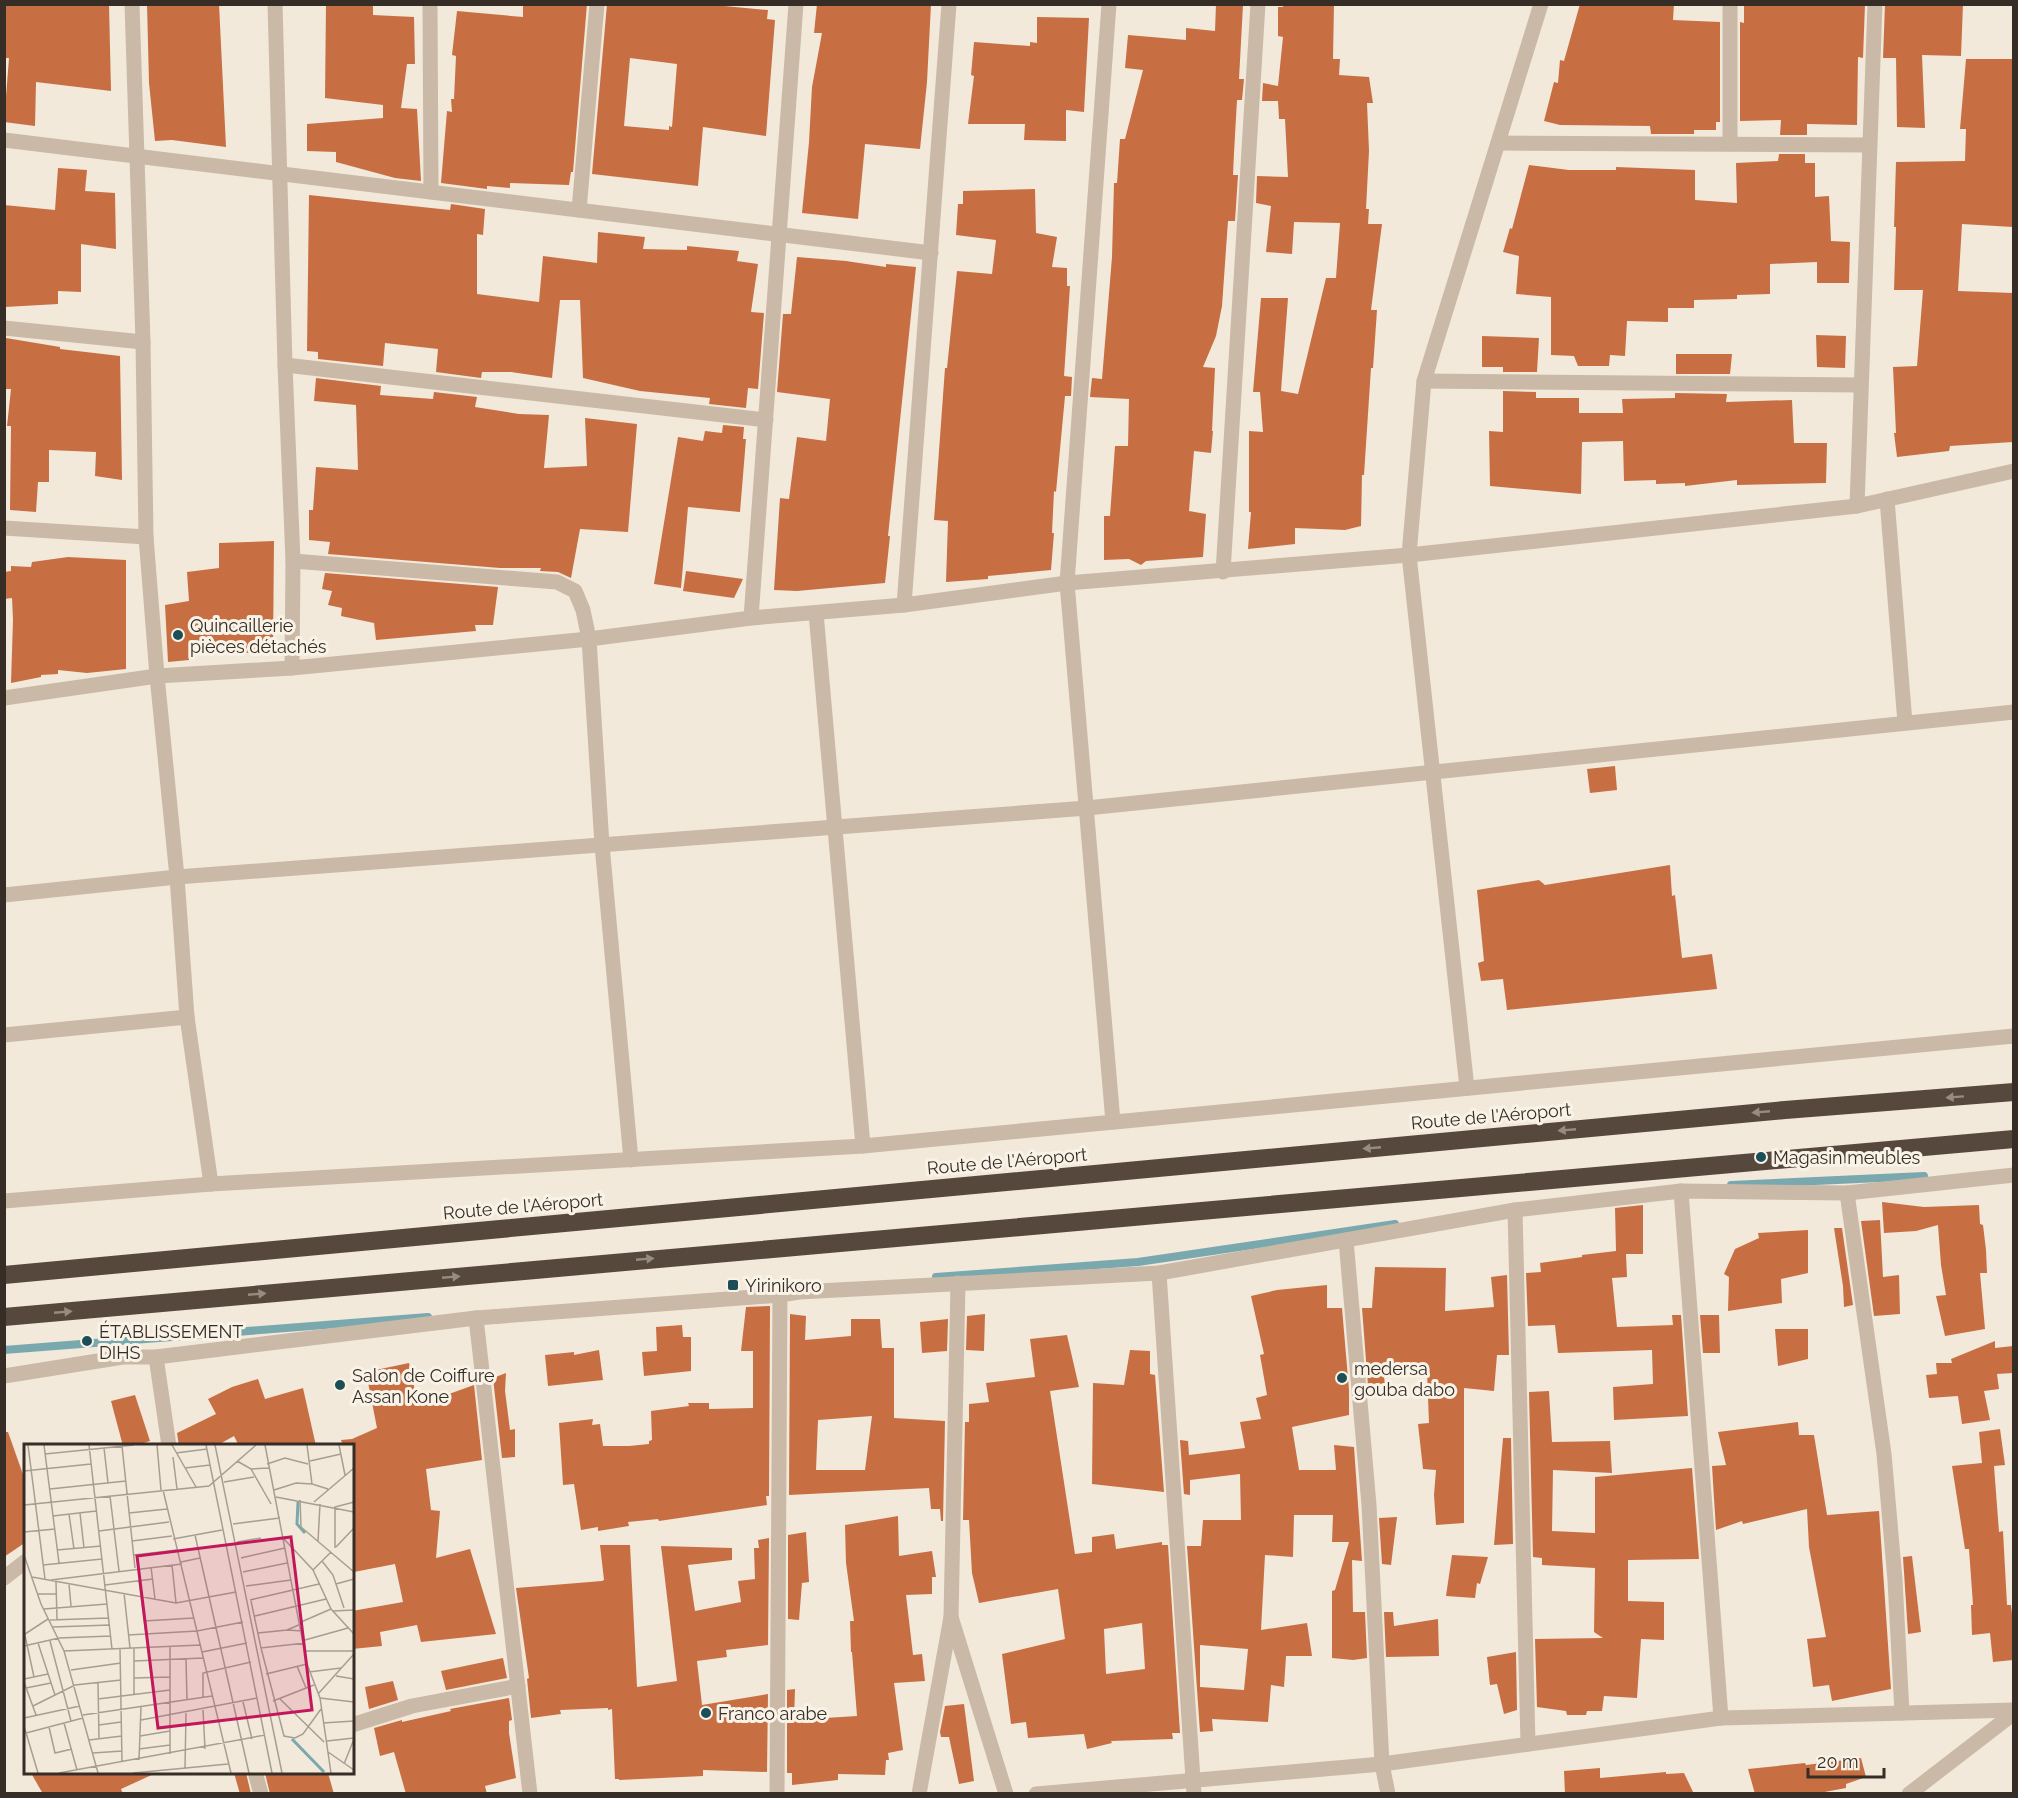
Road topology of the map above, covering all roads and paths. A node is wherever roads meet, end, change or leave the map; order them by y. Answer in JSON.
{"nodes":[{"id":1,"x":132,"y":4,"type":"edge"},
{"id":2,"x":275,"y":4,"type":"edge"},
{"id":3,"x":429,"y":4,"type":"edge"},
{"id":4,"x":597,"y":4,"type":"edge"},
{"id":5,"x":796,"y":4,"type":"edge"},
{"id":6,"x":949,"y":4,"type":"edge"},
{"id":7,"x":1108,"y":4,"type":"edge"},
{"id":8,"x":1258,"y":4,"type":"edge"},
{"id":9,"x":1541,"y":4,"type":"edge"},
{"id":10,"x":1730,"y":4,"type":"edge"},
{"id":11,"x":1875,"y":4,"type":"edge"},
{"id":12,"x":4,"y":140,"type":"edge"},
{"id":13,"x":1498,"y":143,"type":"junction"},
{"id":14,"x":1730,"y":144,"type":"junction"},
{"id":15,"x":1869,"y":144,"type":"junction"},
{"id":16,"x":137,"y":157,"type":"junction"},
{"id":17,"x":280,"y":174,"type":"junction"},
{"id":18,"x":431,"y":192,"type":"junction"},
{"id":19,"x":579,"y":210,"type":"junction"},
{"id":20,"x":779,"y":234,"type":"junction"},
{"id":21,"x":931,"y":252,"type":"junction"},
{"id":22,"x":4,"y":328,"type":"edge"},
{"id":23,"x":143,"y":342,"type":"junction"},
{"id":24,"x":285,"y":364,"type":"junction"},
{"id":25,"x":1424,"y":381,"type":"junction"},
{"id":26,"x":1860,"y":385,"type":"junction"},
{"id":27,"x":766,"y":420,"type":"junction"},
{"id":28,"x":2013,"y":471,"type":"edge"},
{"id":29,"x":1887,"y":499,"type":"junction"},
{"id":30,"x":1857,"y":506,"type":"junction"},
{"id":31,"x":4,"y":528,"type":"edge"},
{"id":32,"x":146,"y":537,"type":"junction"},
{"id":33,"x":1409,"y":555,"type":"junction"},
{"id":34,"x":293,"y":561,"type":"junction"},
{"id":35,"x":1222,"y":572,"type":"junction"},
{"id":36,"x":1067,"y":583,"type":"junction"},
{"id":37,"x":904,"y":605,"type":"junction"},
{"id":38,"x":816,"y":613,"type":"junction"},
{"id":39,"x":751,"y":618,"type":"junction"},
{"id":40,"x":589,"y":639,"type":"junction"},
{"id":41,"x":292,"y":668,"type":"junction"},
{"id":42,"x":157,"y":676,"type":"junction"},
{"id":43,"x":4,"y":698,"type":"edge"},
{"id":44,"x":2013,"y":712,"type":"edge"},
{"id":45,"x":1905,"y":723,"type":"junction"},
{"id":46,"x":1433,"y":772,"type":"junction"},
{"id":47,"x":1087,"y":808,"type":"junction"},
{"id":48,"x":834,"y":828,"type":"junction"},
{"id":49,"x":602,"y":845,"type":"junction"},
{"id":50,"x":177,"y":878,"type":"junction"},
{"id":51,"x":4,"y":895,"type":"edge"},
{"id":52,"x":187,"y":1017,"type":"junction"},
{"id":53,"x":4,"y":1035,"type":"edge"},
{"id":54,"x":2013,"y":1036,"type":"edge"},
{"id":55,"x":1467,"y":1088,"type":"junction"},
{"id":56,"x":2013,"y":1092,"type":"edge"},
{"id":57,"x":1113,"y":1122,"type":"junction"},
{"id":58,"x":2013,"y":1139,"type":"edge"},
{"id":59,"x":863,"y":1146,"type":"junction"},
{"id":60,"x":631,"y":1160,"type":"junction"},
{"id":61,"x":2013,"y":1175,"type":"edge"},
{"id":62,"x":211,"y":1184,"type":"junction"},
{"id":63,"x":1681,"y":1191,"type":"junction"},
{"id":64,"x":1847,"y":1193,"type":"junction"},
{"id":65,"x":4,"y":1201,"type":"edge"},
{"id":66,"x":1515,"y":1210,"type":"junction"},
{"id":67,"x":1346,"y":1240,"type":"junction"},
{"id":68,"x":1159,"y":1273,"type":"junction"},
{"id":69,"x":4,"y":1275,"type":"edge"},
{"id":70,"x":958,"y":1283,"type":"junction"},
{"id":71,"x":780,"y":1295,"type":"junction"},
{"id":72,"x":4,"y":1317,"type":"edge"},
{"id":73,"x":476,"y":1318,"type":"junction"},
{"id":74,"x":156,"y":1357,"type":"junction"},
{"id":75,"x":4,"y":1376,"type":"edge"},
{"id":76,"x":169,"y":1444,"type":"edge"},
{"id":77,"x":24,"y":1563,"type":"edge"},
{"id":78,"x":4,"y":1578,"type":"edge"},
{"id":79,"x":951,"y":1617,"type":"junction"},
{"id":80,"x":518,"y":1686,"type":"junction"},
{"id":81,"x":2013,"y":1711,"type":"edge"},
{"id":82,"x":1902,"y":1713,"type":"junction"},
{"id":83,"x":1721,"y":1718,"type":"junction"},
{"id":84,"x":354,"y":1724,"type":"edge"},
{"id":85,"x":1528,"y":1744,"type":"junction"},
{"id":86,"x":1382,"y":1764,"type":"junction"},
{"id":87,"x":255,"y":1774,"type":"edge"},
{"id":88,"x":1192,"y":1788,"type":"edge"},
{"id":89,"x":261,"y":1794,"type":"edge"},
{"id":90,"x":530,"y":1794,"type":"edge"},
{"id":91,"x":777,"y":1794,"type":"edge"},
{"id":92,"x":919,"y":1794,"type":"edge"},
{"id":93,"x":1006,"y":1794,"type":"edge"},
{"id":94,"x":1036,"y":1794,"type":"edge"},
{"id":95,"x":1388,"y":1794,"type":"edge"},
{"id":96,"x":1909,"y":1794,"type":"edge"}],
"edges":[{"from":1,"to":16,"type":"street"},
{"from":2,"to":17,"type":"street"},
{"from":3,"to":18,"type":"street"},
{"from":4,"to":19,"type":"street"},
{"from":5,"to":20,"type":"street"},
{"from":6,"to":21,"type":"street"},
{"from":7,"to":36,"type":"street"},
{"from":8,"to":35,"type":"street"},
{"from":9,"to":13,"type":"street"},
{"from":10,"to":14,"type":"street"},
{"from":11,"to":15,"type":"street"},
{"from":12,"to":16,"type":"street"},
{"from":13,"to":14,"type":"street"},
{"from":13,"to":25,"type":"street"},
{"from":14,"to":15,"type":"street"},
{"from":15,"to":26,"type":"street"},
{"from":16,"to":17,"type":"street"},
{"from":16,"to":23,"type":"street"},
{"from":17,"to":18,"type":"street"},
{"from":17,"to":24,"type":"street"},
{"from":18,"to":19,"type":"street"},
{"from":19,"to":20,"type":"street"},
{"from":20,"to":21,"type":"street"},
{"from":20,"to":27,"type":"street"},
{"from":21,"to":37,"type":"street"},
{"from":22,"to":23,"type":"street"},
{"from":23,"to":32,"type":"street"},
{"from":24,"to":27,"type":"street"},
{"from":24,"to":34,"type":"street"},
{"from":25,"to":26,"type":"street"},
{"from":25,"to":33,"type":"street"},
{"from":26,"to":30,"type":"street"},
{"from":27,"to":39,"type":"street"},
{"from":28,"to":29,"type":"street"},
{"from":29,"to":30,"type":"street"},
{"from":29,"to":45,"type":"street"},
{"from":30,"to":33,"type":"street"},
{"from":31,"to":32,"type":"street"},
{"from":32,"to":42,"type":"street"},
{"from":33,"to":35,"type":"street"},
{"from":33,"to":46,"type":"street"},
{"from":34,"to":40,"type":"street"},
{"from":34,"to":41,"type":"street"},
{"from":35,"to":36,"type":"street"},
{"from":36,"to":37,"type":"street"},
{"from":36,"to":47,"type":"street"},
{"from":37,"to":38,"type":"street"},
{"from":38,"to":39,"type":"street"},
{"from":38,"to":48,"type":"street"},
{"from":39,"to":40,"type":"street"},
{"from":40,"to":41,"type":"street"},
{"from":40,"to":49,"type":"street"},
{"from":41,"to":42,"type":"street"},
{"from":42,"to":43,"type":"street"},
{"from":42,"to":50,"type":"street"},
{"from":44,"to":45,"type":"street"},
{"from":45,"to":46,"type":"street"},
{"from":46,"to":47,"type":"street"},
{"from":46,"to":55,"type":"street"},
{"from":47,"to":48,"type":"street"},
{"from":47,"to":57,"type":"street"},
{"from":48,"to":49,"type":"street"},
{"from":48,"to":59,"type":"street"},
{"from":49,"to":50,"type":"street"},
{"from":49,"to":60,"type":"street"},
{"from":50,"to":51,"type":"street"},
{"from":50,"to":52,"type":"street"},
{"from":52,"to":53,"type":"street"},
{"from":52,"to":62,"type":"street"},
{"from":54,"to":55,"type":"street"},
{"from":55,"to":57,"type":"street"},
{"from":56,"to":69,"type":"highway","name":"Route de l'Aéroport","one_way":true},
{"from":57,"to":59,"type":"street"},
{"from":72,"to":58,"type":"highway","one_way":true},
{"from":59,"to":60,"type":"street"},
{"from":60,"to":62,"type":"street"},
{"from":61,"to":64,"type":"street"},
{"from":62,"to":65,"type":"street"},
{"from":63,"to":64,"type":"street"},
{"from":63,"to":66,"type":"street"},
{"from":63,"to":83,"type":"street"},
{"from":64,"to":82,"type":"street"},
{"from":66,"to":67,"type":"street"},
{"from":66,"to":85,"type":"street"},
{"from":67,"to":68,"type":"street"},
{"from":67,"to":86,"type":"street"},
{"from":68,"to":70,"type":"street"},
{"from":68,"to":88,"type":"street"},
{"from":70,"to":71,"type":"street"},
{"from":70,"to":79,"type":"street"},
{"from":71,"to":73,"type":"street"},
{"from":71,"to":91,"type":"street"},
{"from":73,"to":74,"type":"street"},
{"from":73,"to":80,"type":"street"},
{"from":74,"to":75,"type":"street"},
{"from":74,"to":76,"type":"street"},
{"from":77,"to":78,"type":"street"},
{"from":79,"to":92,"type":"street"},
{"from":79,"to":93,"type":"street"},
{"from":80,"to":84,"type":"street"},
{"from":80,"to":90,"type":"street"},
{"from":81,"to":82,"type":"street"},
{"from":81,"to":96,"type":"street"},
{"from":82,"to":83,"type":"street"},
{"from":83,"to":85,"type":"street"},
{"from":85,"to":86,"type":"street"},
{"from":86,"to":88,"type":"street"},
{"from":86,"to":95,"type":"street"},
{"from":87,"to":89,"type":"street"},
{"from":88,"to":94,"type":"street"}]}
